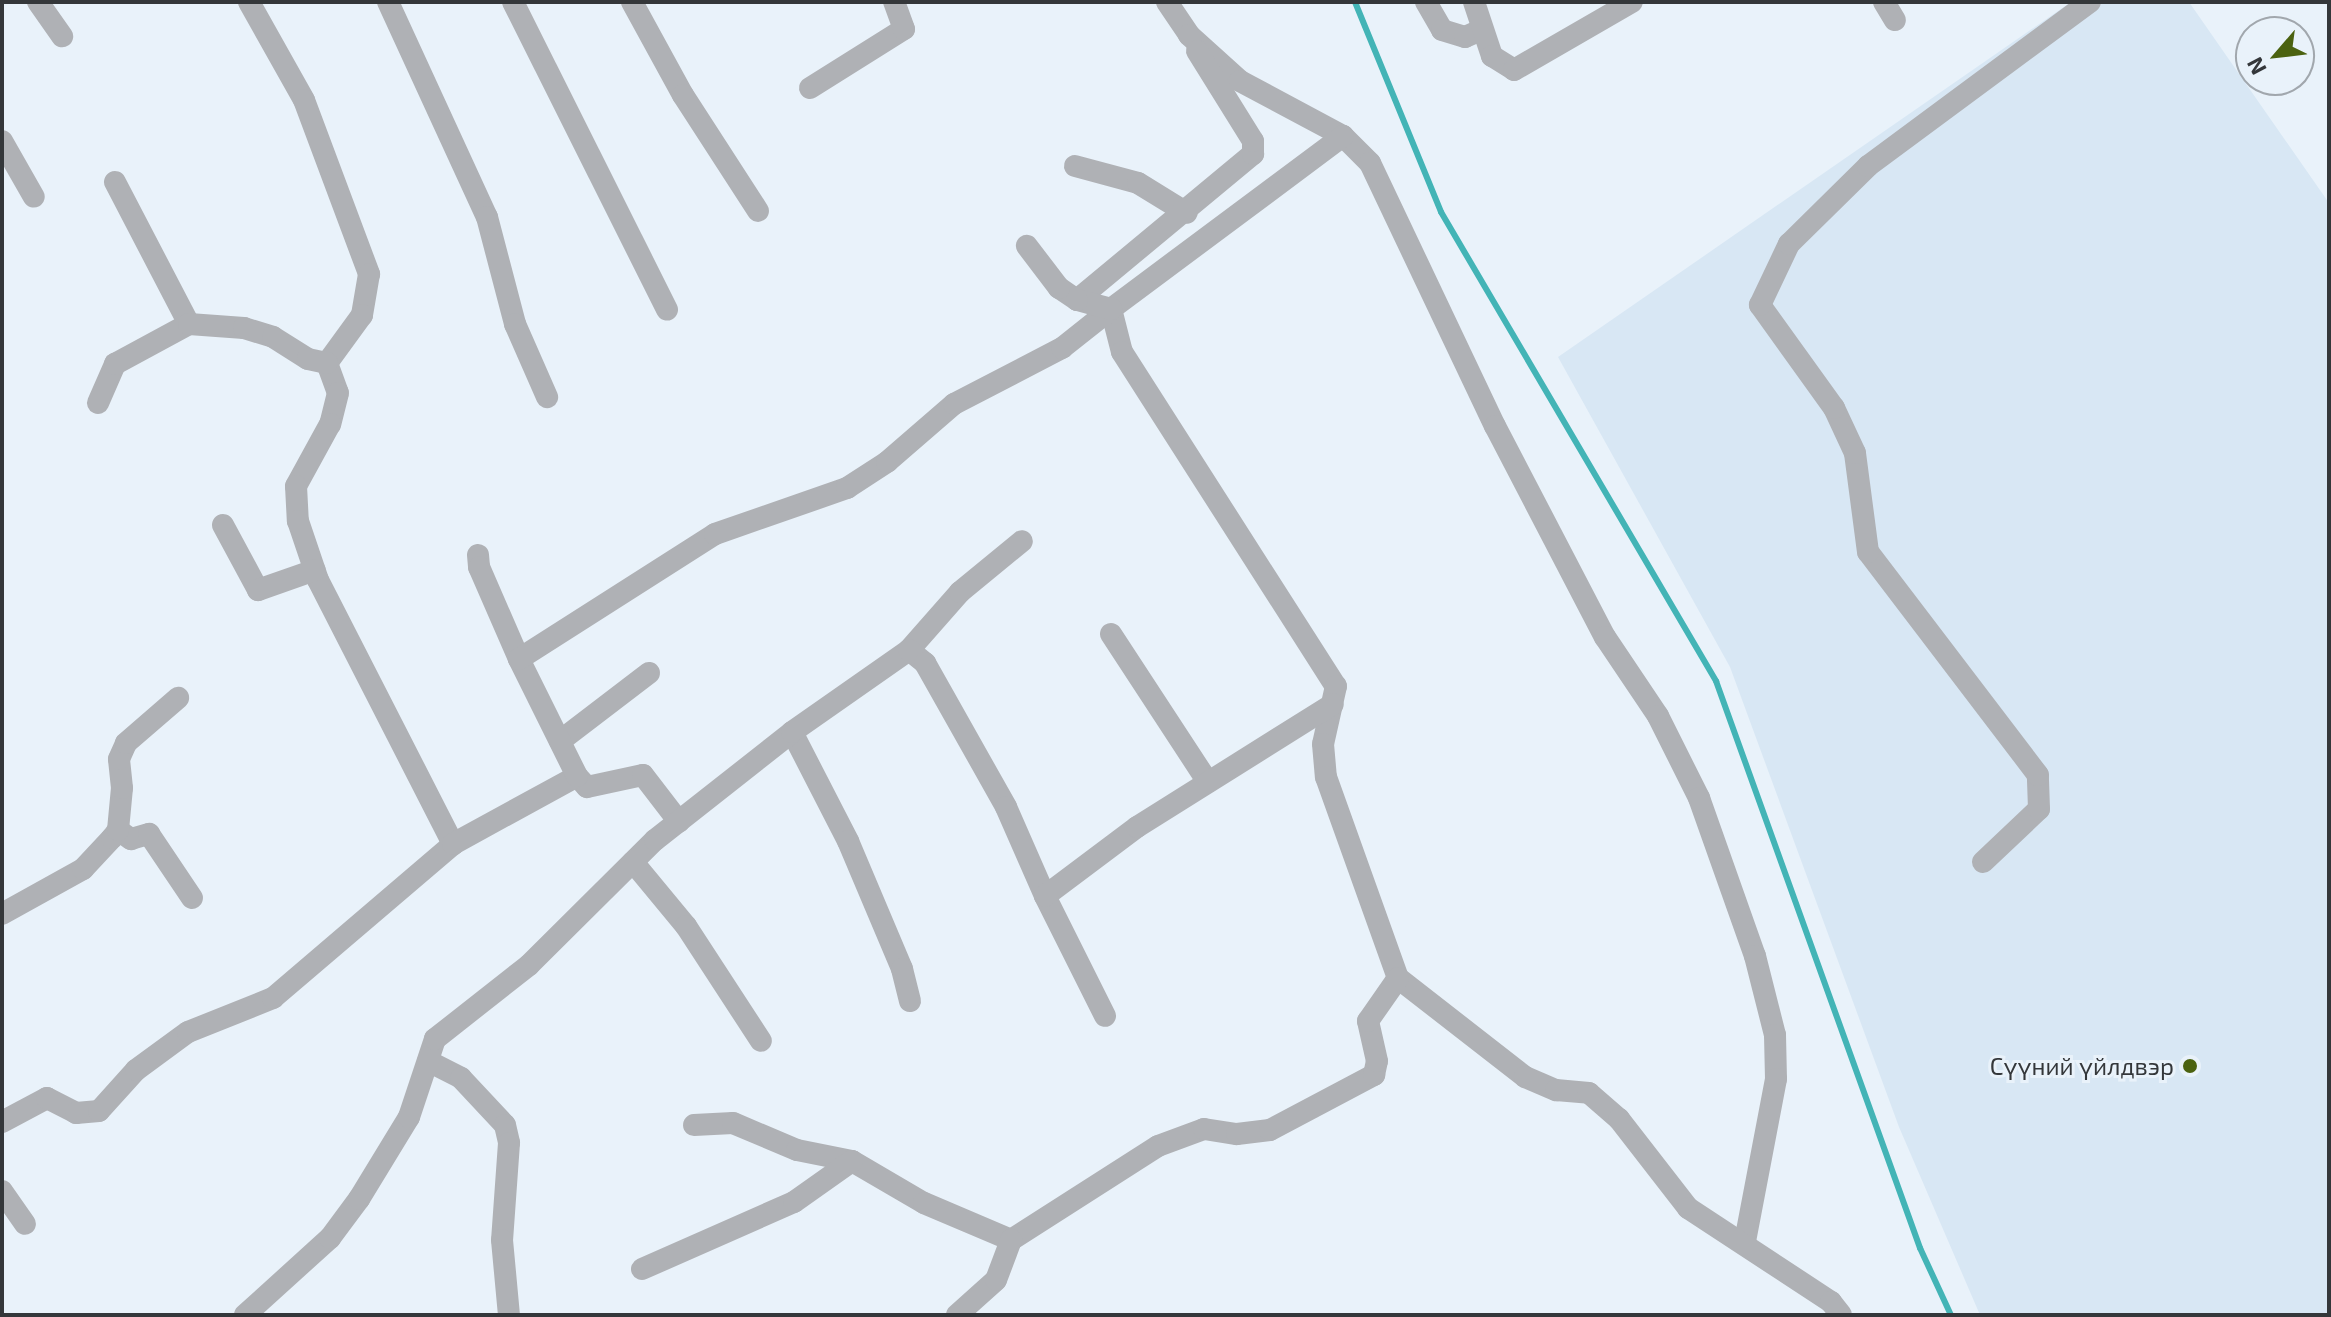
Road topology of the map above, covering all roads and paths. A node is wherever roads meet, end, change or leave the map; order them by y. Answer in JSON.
{"nodes":[{"id":1,"x":38,"y":2,"type":"edge"},
{"id":2,"x":249,"y":2,"type":"edge"},
{"id":3,"x":388,"y":2,"type":"edge"},
{"id":4,"x":513,"y":2,"type":"edge"},
{"id":5,"x":632,"y":2,"type":"edge"},
{"id":6,"x":894,"y":2,"type":"edge"},
{"id":7,"x":1167,"y":2,"type":"edge"},
{"id":8,"x":1426,"y":2,"type":"edge"},
{"id":9,"x":1474,"y":2,"type":"edge"},
{"id":10,"x":1632,"y":2,"type":"edge"},
{"id":11,"x":2090,"y":2,"type":"edge"},
{"id":12,"x":1481,"y":30,"type":"junction"},
{"id":13,"x":1189,"y":35,"type":"junction"},
{"id":14,"x":62,"y":36,"type":"dead end"},
{"id":15,"x":810,"y":88,"type":"dead end"},
{"id":16,"x":1343,"y":136,"type":"junction"},
{"id":17,"x":2,"y":141,"type":"edge"},
{"id":18,"x":1075,"y":166,"type":"dead end"},
{"id":19,"x":115,"y":182,"type":"dead end"},
{"id":20,"x":34,"y":197,"type":"dead end"},
{"id":21,"x":758,"y":211,"type":"dead end"},
{"id":22,"x":1187,"y":213,"type":"junction"},
{"id":23,"x":1027,"y":246,"type":"dead end"},
{"id":24,"x":1077,"y":300,"type":"junction"},
{"id":25,"x":1111,"y":309,"type":"junction"},
{"id":26,"x":667,"y":310,"type":"dead end"},
{"id":27,"x":189,"y":324,"type":"junction"},
{"id":28,"x":327,"y":363,"type":"junction"},
{"id":29,"x":547,"y":397,"type":"dead end"},
{"id":30,"x":98,"y":403,"type":"dead end"},
{"id":31,"x":223,"y":525,"type":"dead end"},
{"id":32,"x":1022,"y":541,"type":"dead end"},
{"id":33,"x":478,"y":555,"type":"dead end"},
{"id":34,"x":315,"y":570,"type":"junction"},
{"id":35,"x":1111,"y":634,"type":"dead end"},
{"id":36,"x":909,"y":650,"type":"junction"},
{"id":37,"x":519,"y":659,"type":"junction"},
{"id":38,"x":649,"y":673,"type":"dead end"},
{"id":39,"x":178,"y":698,"type":"dead end"},
{"id":40,"x":1333,"y":704,"type":"junction"},
{"id":41,"x":792,"y":732,"type":"junction"},
{"id":42,"x":560,"y":741,"type":"junction"},
{"id":43,"x":577,"y":776,"type":"junction"},
{"id":44,"x":1208,"y":782,"type":"junction"},
{"id":45,"x":679,"y":822,"type":"junction"},
{"id":46,"x":118,"y":830,"type":"junction"},
{"id":47,"x":453,"y":844,"type":"junction"},
{"id":48,"x":633,"y":862,"type":"junction"},
{"id":49,"x":1983,"y":862,"type":"dead end"},
{"id":50,"x":1045,"y":896,"type":"junction"},
{"id":51,"x":192,"y":898,"type":"dead end"},
{"id":52,"x":2,"y":914,"type":"edge"},
{"id":53,"x":1398,"y":978,"type":"junction"},
{"id":54,"x":910,"y":1001,"type":"dead end"},
{"id":55,"x":1105,"y":1016,"type":"dead end"},
{"id":56,"x":761,"y":1041,"type":"dead end"},
{"id":57,"x":428,"y":1061,"type":"junction"},
{"id":58,"x":2,"y":1122,"type":"edge"},
{"id":59,"x":694,"y":1125,"type":"dead end"},
{"id":60,"x":852,"y":1161,"type":"junction"},
{"id":61,"x":2,"y":1191,"type":"edge"},
{"id":62,"x":25,"y":1224,"type":"dead end"},
{"id":63,"x":1011,"y":1240,"type":"junction"},
{"id":64,"x":1745,"y":1242,"type":"junction"},
{"id":65,"x":642,"y":1269,"type":"dead end"},
{"id":66,"x":245,"y":1315,"type":"edge"},
{"id":67,"x":509,"y":1315,"type":"edge"},
{"id":68,"x":957,"y":1315,"type":"edge"},
{"id":69,"x":1841,"y":1315,"type":"edge"}],
"edges":[{"from":1,"to":14,"type":"street"},
{"from":2,"to":28,"type":"street"},
{"from":3,"to":29,"type":"street"},
{"from":4,"to":26,"type":"street"},
{"from":5,"to":21,"type":"street"},
{"from":6,"to":15,"type":"street"},
{"from":7,"to":13,"type":"street"},
{"from":8,"to":12,"type":"street"},
{"from":9,"to":12,"type":"street"},
{"from":10,"to":12,"type":"street"},
{"from":11,"to":49,"type":"street"},
{"from":13,"to":16,"type":"street"},
{"from":13,"to":22,"type":"street"},
{"from":16,"to":25,"type":"street"},
{"from":16,"to":64,"type":"street"},
{"from":17,"to":20,"type":"street"},
{"from":18,"to":22,"type":"street"},
{"from":19,"to":27,"type":"street"},
{"from":22,"to":24,"type":"street"},
{"from":23,"to":24,"type":"street"},
{"from":24,"to":25,"type":"street"},
{"from":25,"to":37,"type":"street"},
{"from":25,"to":40,"type":"street"},
{"from":27,"to":28,"type":"street"},
{"from":27,"to":30,"type":"street"},
{"from":28,"to":34,"type":"street"},
{"from":31,"to":34,"type":"street"},
{"from":32,"to":36,"type":"street"},
{"from":33,"to":37,"type":"street"},
{"from":34,"to":47,"type":"street"},
{"from":35,"to":44,"type":"street"},
{"from":36,"to":41,"type":"street"},
{"from":36,"to":50,"type":"street"},
{"from":37,"to":42,"type":"street"},
{"from":38,"to":42,"type":"street"},
{"from":39,"to":46,"type":"street"},
{"from":40,"to":44,"type":"street"},
{"from":40,"to":53,"type":"street"},
{"from":41,"to":45,"type":"street"},
{"from":41,"to":54,"type":"street"},
{"from":42,"to":43,"type":"street"},
{"from":43,"to":45,"type":"street"},
{"from":43,"to":47,"type":"street"},
{"from":44,"to":50,"type":"street"},
{"from":45,"to":48,"type":"street"},
{"from":46,"to":51,"type":"street"},
{"from":46,"to":52,"type":"street"},
{"from":47,"to":58,"type":"street"},
{"from":48,"to":56,"type":"street"},
{"from":48,"to":57,"type":"street"},
{"from":50,"to":55,"type":"street"},
{"from":53,"to":63,"type":"street"},
{"from":53,"to":64,"type":"street"},
{"from":57,"to":66,"type":"street"},
{"from":57,"to":67,"type":"street"},
{"from":59,"to":60,"type":"street"},
{"from":60,"to":63,"type":"street"},
{"from":60,"to":65,"type":"street"},
{"from":61,"to":62,"type":"street"},
{"from":63,"to":68,"type":"street"},
{"from":64,"to":69,"type":"street"}]}
